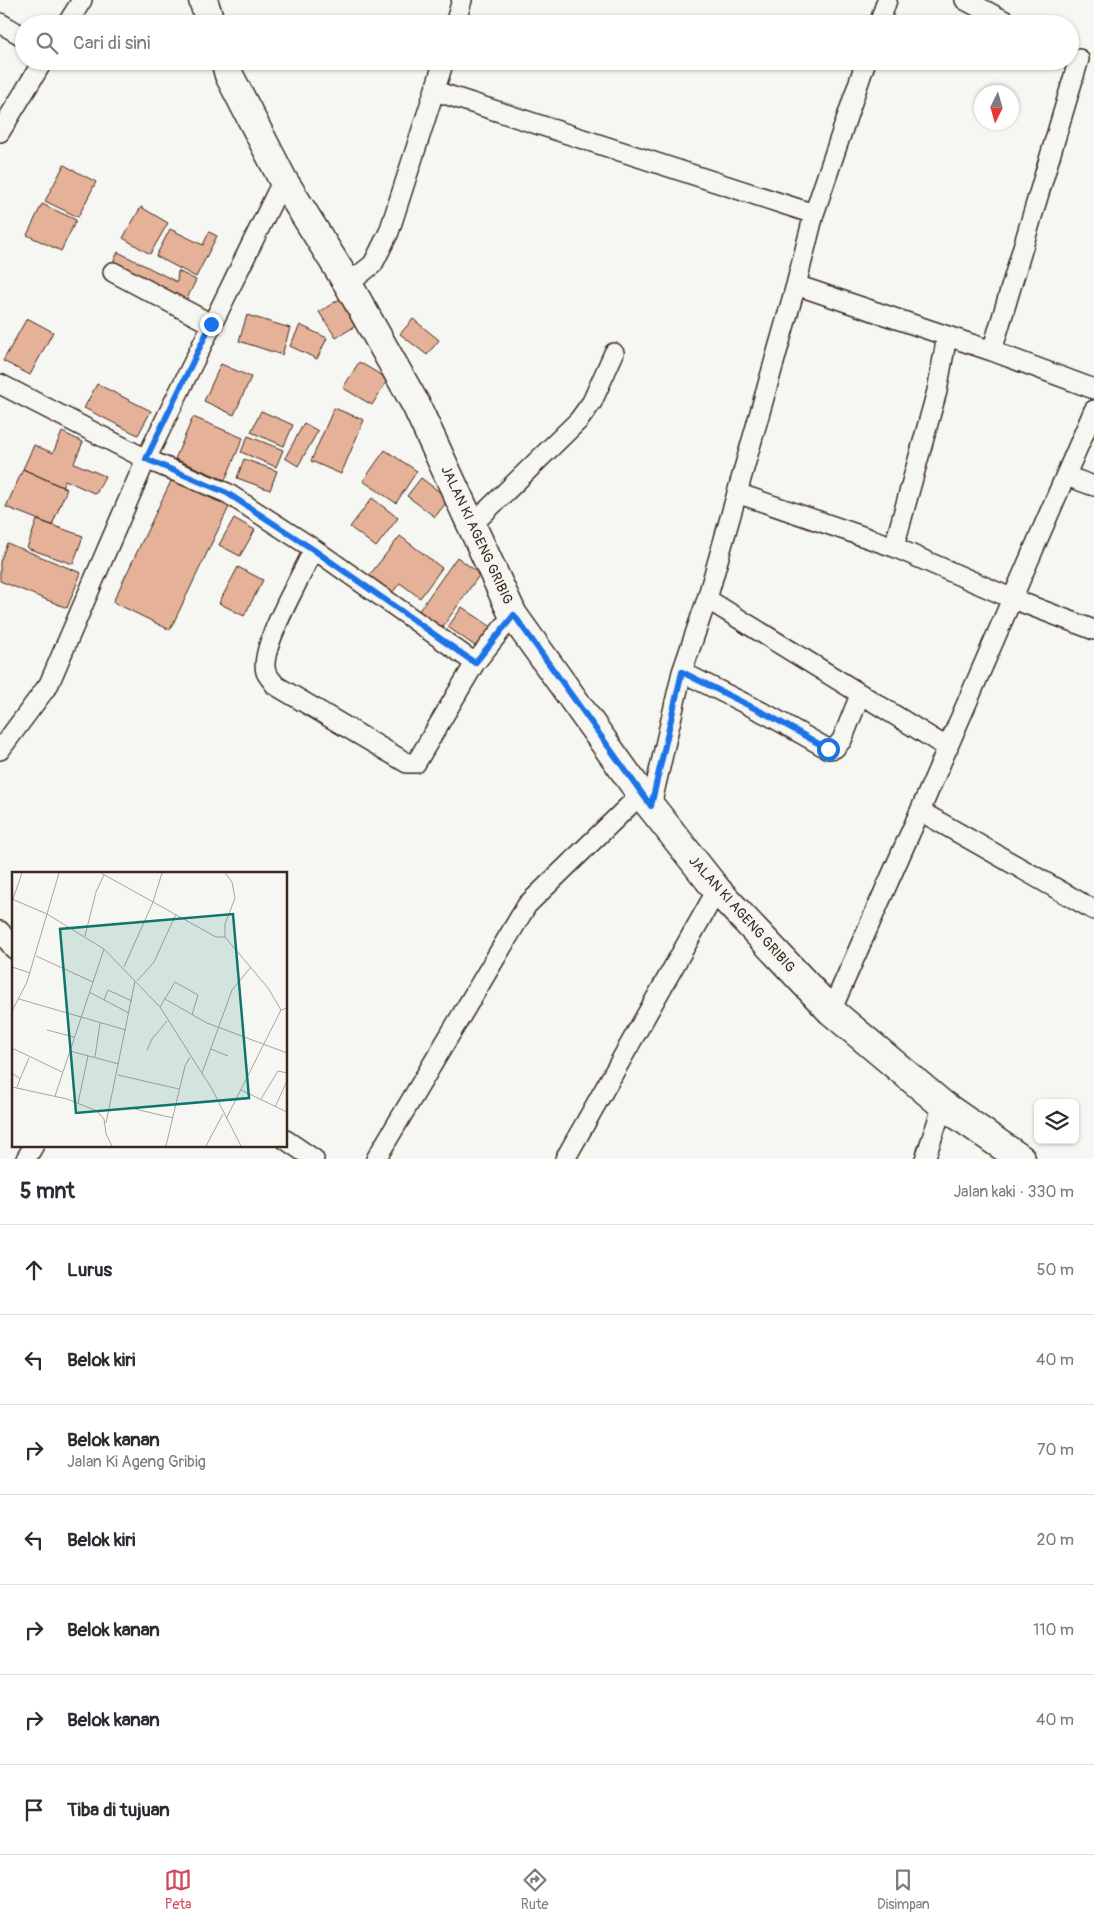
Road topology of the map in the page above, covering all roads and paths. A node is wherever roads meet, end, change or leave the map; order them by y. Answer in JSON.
{"nodes":[{"id":1,"x":82,"y":0,"type":"edge"},
{"id":2,"x":203,"y":0,"type":"edge"},
{"id":3,"x":462,"y":0,"type":"edge"},
{"id":4,"x":887,"y":0,"type":"edge"},
{"id":5,"x":965,"y":0,"type":"edge"},
{"id":6,"x":73,"y":15,"type":"edge"},
{"id":7,"x":208,"y":15,"type":"edge"},
{"id":8,"x":458,"y":15,"type":"edge"},
{"id":9,"x":882,"y":15,"type":"edge"},
{"id":10,"x":994,"y":15,"type":"edge"},
{"id":11,"x":0,"y":23,"type":"edge"},
{"id":12,"x":15,"y":32,"type":"edge"},
{"id":13,"x":38,"y":70,"type":"edge"},
{"id":14,"x":227,"y":70,"type":"edge"},
{"id":15,"x":441,"y":70,"type":"edge"},
{"id":16,"x":863,"y":70,"type":"edge"},
{"id":17,"x":1078,"y":70,"type":"edge"},
{"id":18,"x":435,"y":91,"type":"junction"},
{"id":19,"x":0,"y":132,"type":"edge"},
{"id":20,"x":283,"y":180,"type":"junction"},
{"id":21,"x":814,"y":214,"type":"junction"},
{"id":22,"x":113,"y":272,"type":"dead end"},
{"id":23,"x":348,"y":284,"type":"junction"},
{"id":24,"x":796,"y":285,"type":"junction"},
{"id":25,"x":211,"y":324,"type":"junction"},
{"id":26,"x":947,"y":336,"type":"junction"},
{"id":27,"x":992,"y":351,"type":"junction"},
{"id":28,"x":614,"y":353,"type":"dead end"},
{"id":29,"x":0,"y":384,"type":"edge"},
{"id":30,"x":1094,"y":389,"type":"edge"},
{"id":31,"x":1094,"y":410,"type":"edge"},
{"id":32,"x":146,"y":459,"type":"junction"},
{"id":33,"x":1066,"y":476,"type":"junction"},
{"id":34,"x":1094,"y":486,"type":"edge"},
{"id":35,"x":737,"y":493,"type":"junction"},
{"id":36,"x":472,"y":525,"type":"junction"},
{"id":37,"x":894,"y":547,"type":"junction"},
{"id":38,"x":314,"y":550,"type":"junction"},
{"id":39,"x":707,"y":599,"type":"junction"},
{"id":40,"x":1013,"y":599,"type":"junction"},
{"id":41,"x":514,"y":615,"type":"junction"},
{"id":42,"x":1094,"y":630,"type":"edge"},
{"id":43,"x":475,"y":663,"type":"junction"},
{"id":44,"x":682,"y":672,"type":"junction"},
{"id":45,"x":860,"y":695,"type":"junction"},
{"id":46,"x":948,"y":748,"type":"junction"},
{"id":47,"x":0,"y":750,"type":"edge"},
{"id":48,"x":646,"y":800,"type":"junction"},
{"id":49,"x":920,"y":811,"type":"junction"},
{"id":50,"x":717,"y":890,"type":"junction"},
{"id":51,"x":1094,"y":910,"type":"edge"},
{"id":52,"x":0,"y":931,"type":"edge"},
{"id":53,"x":12,"y":946,"type":"edge"},
{"id":54,"x":831,"y":1011,"type":"junction"},
{"id":55,"x":943,"y":1105,"type":"junction"},
{"id":56,"x":288,"y":1141,"type":"edge"},
{"id":57,"x":33,"y":1146,"type":"edge"},
{"id":58,"x":26,"y":1159,"type":"edge"},
{"id":59,"x":314,"y":1159,"type":"edge"},
{"id":60,"x":376,"y":1159,"type":"edge"},
{"id":61,"x":564,"y":1159,"type":"edge"},
{"id":62,"x":924,"y":1159,"type":"edge"},
{"id":63,"x":1021,"y":1159,"type":"edge"}],
"edges":[{"from":1,"to":6,"type":"street"},
{"from":2,"to":7,"type":"main road"},
{"from":3,"to":8,"type":"street"},
{"from":4,"to":9,"type":"street"},
{"from":5,"to":10,"type":"street"},
{"from":11,"to":12,"type":"street"},
{"from":13,"to":19,"type":"street"},
{"from":14,"to":20,"type":"main road","name":"JALAN KI AGENG GRIBIG"},
{"from":15,"to":18,"type":"street"},
{"from":16,"to":21,"type":"street"},
{"from":17,"to":27,"type":"street"},
{"from":18,"to":21,"type":"street"},
{"from":18,"to":23,"type":"street"},
{"from":20,"to":23,"type":"main road","name":"JALAN KI AGENG GRIBIG"},
{"from":20,"to":25,"type":"street"},
{"from":21,"to":24,"type":"street"},
{"from":22,"to":25,"type":"street"},
{"from":23,"to":36,"type":"main road","name":"JALAN KI AGENG GRIBIG"},
{"from":24,"to":26,"type":"street"},
{"from":24,"to":35,"type":"street"},
{"from":25,"to":32,"type":"street"},
{"from":26,"to":27,"type":"street"},
{"from":26,"to":37,"type":"street"},
{"from":27,"to":30,"type":"street"},
{"from":28,"to":36,"type":"street"},
{"from":29,"to":32,"type":"street"},
{"from":31,"to":33,"type":"street"},
{"from":32,"to":38,"type":"street"},
{"from":32,"to":47,"type":"street"},
{"from":33,"to":34,"type":"street"},
{"from":33,"to":40,"type":"street"},
{"from":35,"to":37,"type":"street"},
{"from":35,"to":39,"type":"street"},
{"from":36,"to":41,"type":"main road","name":"JALAN KI AGENG GRIBIG"},
{"from":37,"to":40,"type":"street"},
{"from":38,"to":43,"type":"street"},
{"from":38,"to":43,"type":"street"},
{"from":39,"to":44,"type":"street"},
{"from":39,"to":45,"type":"street"},
{"from":40,"to":42,"type":"street"},
{"from":40,"to":46,"type":"street"},
{"from":41,"to":43,"type":"street"},
{"from":41,"to":48,"type":"main road","name":"JALAN KI AGENG GRIBIG"},
{"from":44,"to":45,"type":"street"},
{"from":44,"to":48,"type":"street"},
{"from":45,"to":46,"type":"street"},
{"from":46,"to":49,"type":"street"},
{"from":48,"to":50,"type":"main road","name":"JALAN KI AGENG GRIBIG"},
{"from":48,"to":60,"type":"street"},
{"from":49,"to":51,"type":"street"},
{"from":49,"to":54,"type":"street"},
{"from":50,"to":54,"type":"main road","name":"JALAN KI AGENG GRIBIG"},
{"from":50,"to":61,"type":"street"},
{"from":52,"to":53,"type":"street"},
{"from":54,"to":55,"type":"main road","name":"JALAN KI AGENG GRIBIG"},
{"from":55,"to":62,"type":"street"},
{"from":55,"to":63,"type":"main road","name":"JALAN KI AGENG GRIBIG"},
{"from":56,"to":59,"type":"street"},
{"from":57,"to":58,"type":"street"}]}
